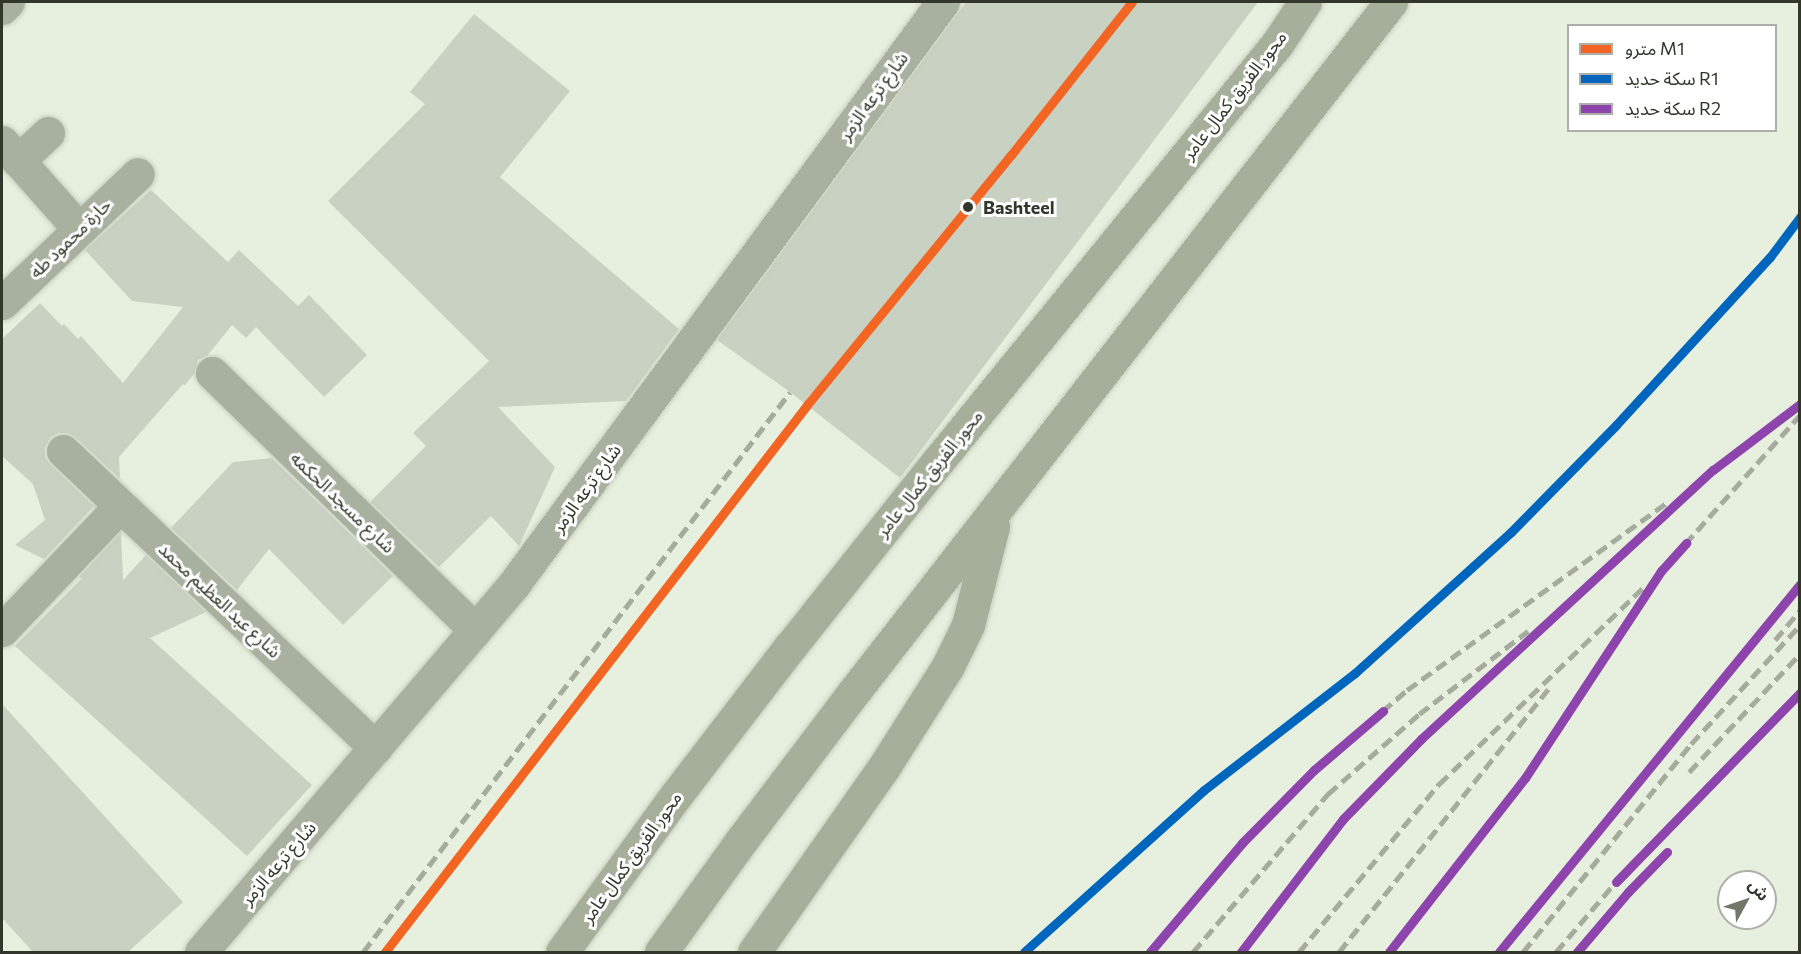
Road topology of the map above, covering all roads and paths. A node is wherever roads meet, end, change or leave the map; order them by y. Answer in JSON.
{"nodes":[{"id":1,"x":8,"y":2,"type":"edge"},
{"id":2,"x":943,"y":2,"type":"edge"},
{"id":3,"x":1305,"y":2,"type":"edge"},
{"id":4,"x":1391,"y":2,"type":"edge"},
{"id":5,"x":2,"y":8,"type":"edge"},
{"id":6,"x":48,"y":133,"type":"dead end"},
{"id":7,"x":10,"y":151,"type":"edge"},
{"id":8,"x":138,"y":174,"type":"dead end"},
{"id":9,"x":79,"y":229,"type":"junction"},
{"id":10,"x":7,"y":287,"type":"edge"},
{"id":11,"x":212,"y":373,"type":"dead end"},
{"id":12,"x":63,"y":451,"type":"dead end"},
{"id":13,"x":120,"y":506,"type":"junction"},
{"id":14,"x":997,"y":509,"type":"junction"},
{"id":15,"x":2,"y":630,"type":"edge"},
{"id":16,"x":475,"y":630,"type":"junction"},
{"id":17,"x":376,"y":748,"type":"junction"},
{"id":18,"x":201,"y":952,"type":"edge"},
{"id":19,"x":562,"y":952,"type":"edge"},
{"id":20,"x":661,"y":952,"type":"edge"},
{"id":21,"x":754,"y":952,"type":"edge"}],
"edges":[{"from":1,"to":5,"type":"street"},
{"from":2,"to":16,"type":"street","name":"شارع ترعه الزمر"},
{"from":3,"to":19,"type":"highway","name":"محور الفريق كمال عامر"},
{"from":4,"to":14,"type":"highway"},
{"from":6,"to":7,"type":"street"},
{"from":7,"to":9,"type":"street"},
{"from":8,"to":9,"type":"street","name":"حارة محمود طه"},
{"from":9,"to":10,"type":"street","name":"حارة محمود طه"},
{"from":11,"to":16,"type":"street","name":"شارع مسجد الحكمه"},
{"from":12,"to":13,"type":"street","name":"شارع عبد العظيم محمد"},
{"from":13,"to":15,"type":"street"},
{"from":13,"to":17,"type":"street","name":"شارع عبد العظيم محمد"},
{"from":14,"to":20,"type":"highway"},
{"from":14,"to":21,"type":"highway"},
{"from":16,"to":17,"type":"street","name":"شارع ترعه الزمر"},
{"from":17,"to":18,"type":"street","name":"شارع ترعه الزمر"}]}
